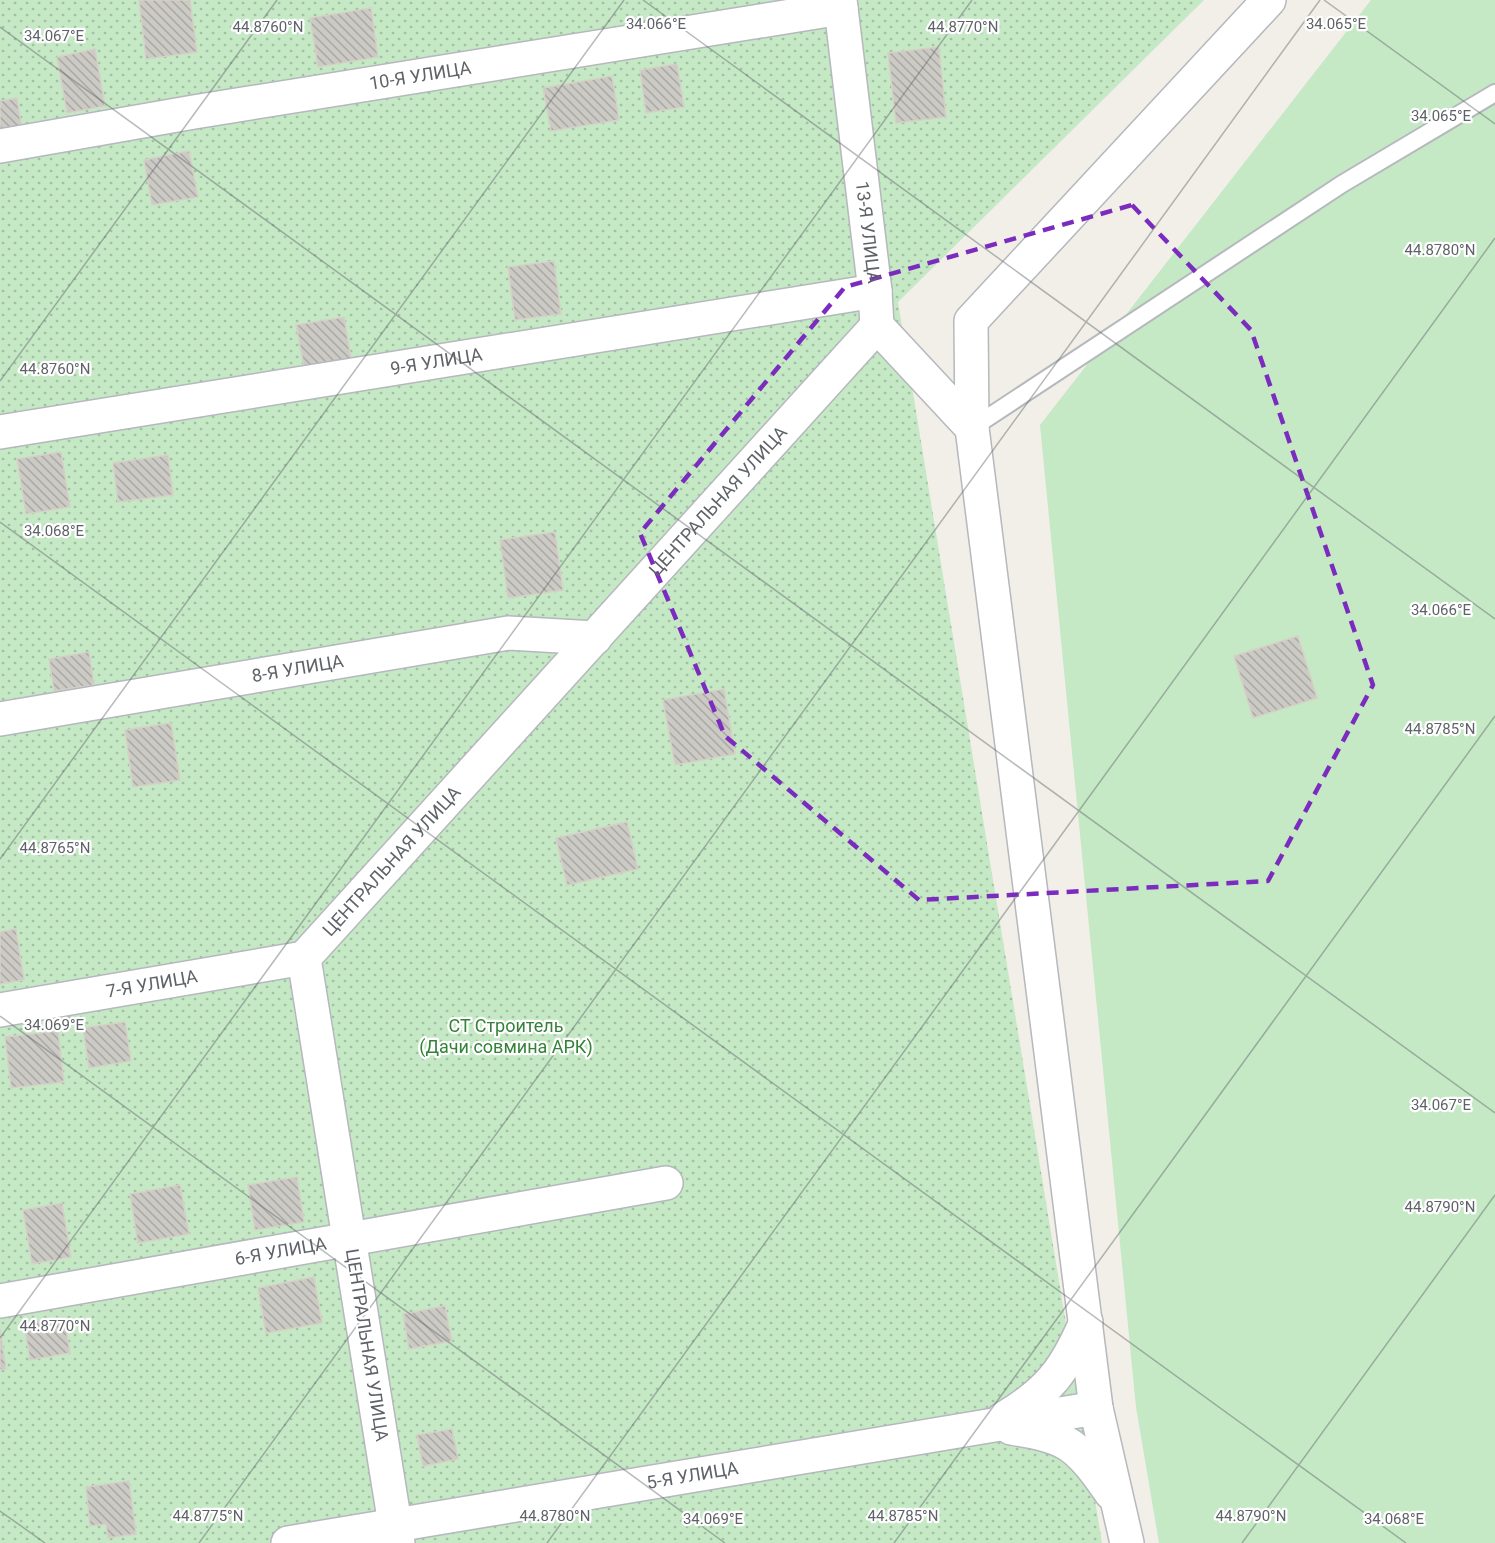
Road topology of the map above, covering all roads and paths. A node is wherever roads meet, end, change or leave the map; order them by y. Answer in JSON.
{"nodes":[{"id":1,"x":1269,"y":0,"type":"edge"},
{"id":2,"x":840,"y":4,"type":"edge"},
{"id":3,"x":1495,"y":93,"type":"edge"},
{"id":4,"x":0,"y":146,"type":"edge"},
{"id":5,"x":875,"y":291,"type":"junction"},
{"id":6,"x":877,"y":326,"type":"junction"},
{"id":7,"x":972,"y":428,"type":"junction"},
{"id":8,"x":0,"y":432,"type":"edge"},
{"id":9,"x":595,"y":638,"type":"junction"},
{"id":10,"x":0,"y":719,"type":"edge"},
{"id":11,"x":304,"y":958,"type":"junction"},
{"id":12,"x":0,"y":1010,"type":"edge"},
{"id":13,"x":666,"y":1183,"type":"dead end"},
{"id":14,"x":350,"y":1240,"type":"junction"},
{"id":15,"x":0,"y":1301,"type":"edge"},
{"id":16,"x":1086,"y":1322,"type":"junction"},
{"id":17,"x":1096,"y":1408,"type":"junction"},
{"id":18,"x":994,"y":1425,"type":"junction"},
{"id":19,"x":1116,"y":1500,"type":"junction"},
{"id":20,"x":397,"y":1534,"type":"edge"},
{"id":21,"x":288,"y":1543,"type":"edge"},
{"id":22,"x":1127,"y":1543,"type":"edge"}],
"edges":[{"from":1,"to":7,"type":"street"},
{"from":2,"to":4,"type":"street","name":"10-Я УЛИЦА"},
{"from":2,"to":5,"type":"street","name":"13-Я УЛИЦА"},
{"from":3,"to":7,"type":"lane"},
{"from":5,"to":6,"type":"street","name":"13-Я УЛИЦА"},
{"from":5,"to":8,"type":"street","name":"9-Я УЛИЦА"},
{"from":6,"to":7,"type":"street"},
{"from":6,"to":9,"type":"street","name":"ЦЕНТРАЛЬНАЯ УЛИЦА"},
{"from":7,"to":16,"type":"street"},
{"from":9,"to":10,"type":"street","name":"8-Я УЛИЦА"},
{"from":9,"to":11,"type":"street","name":"ЦЕНТРАЛЬНАЯ УЛИЦА"},
{"from":11,"to":12,"type":"street","name":"7-Я УЛИЦА"},
{"from":11,"to":14,"type":"street","name":"ЦЕНТРАЛЬНАЯ УЛИЦА"},
{"from":13,"to":14,"type":"street","name":"6-Я УЛИЦА"},
{"from":14,"to":15,"type":"street","name":"6-Я УЛИЦА"},
{"from":14,"to":20,"type":"street","name":"ЦЕНТРАЛЬНАЯ УЛИЦА"},
{"from":16,"to":17,"type":"street"},
{"from":16,"to":18,"type":"street"},
{"from":17,"to":18,"type":"street","name":"5-Я УЛИЦА"},
{"from":17,"to":19,"type":"street"},
{"from":18,"to":19,"type":"street"},
{"from":18,"to":20,"type":"street","name":"5-Я УЛИЦА"},
{"from":19,"to":22,"type":"street"},
{"from":20,"to":21,"type":"street","name":"5-Я УЛИЦА"}]}
